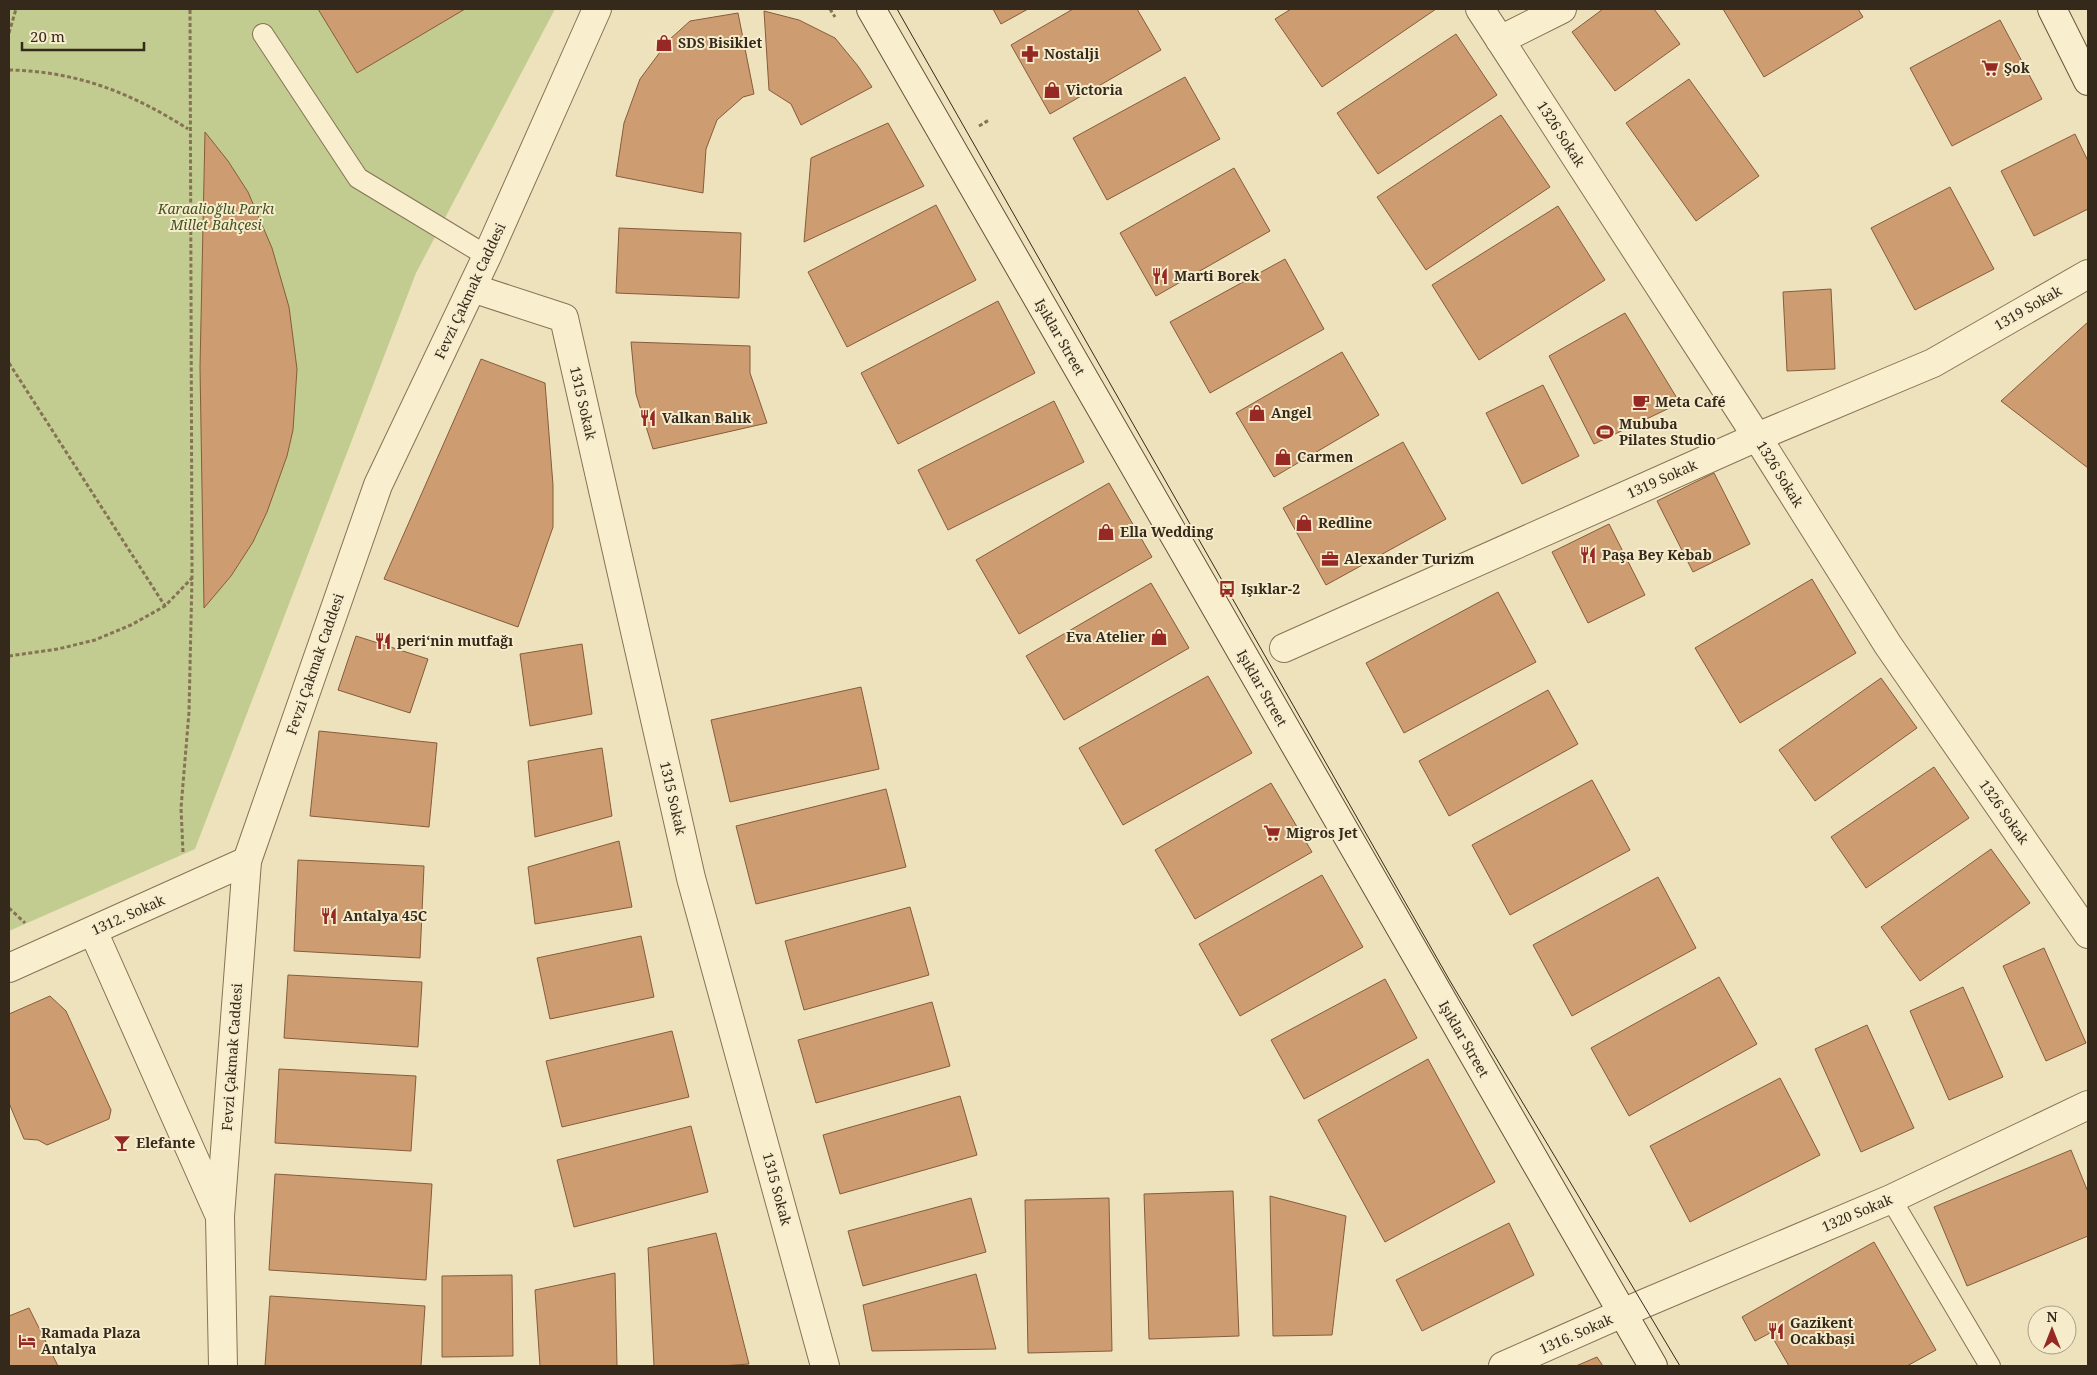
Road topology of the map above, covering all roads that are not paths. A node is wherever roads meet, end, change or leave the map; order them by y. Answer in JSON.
{"nodes":[{"id":1,"x":597,"y":9,"type":"edge"},
{"id":2,"x":871,"y":9,"type":"edge"},
{"id":3,"x":1480,"y":9,"type":"edge"},
{"id":4,"x":1562,"y":9,"type":"edge"},
{"id":5,"x":2052,"y":9,"type":"edge"},
{"id":6,"x":264,"y":34,"type":"dead end"},
{"id":7,"x":1500,"y":40,"type":"junction"},
{"id":8,"x":2088,"y":81,"type":"edge"},
{"id":9,"x":487,"y":256,"type":"junction"},
{"id":10,"x":2088,"y":274,"type":"edge"},
{"id":11,"x":472,"y":288,"type":"junction"},
{"id":12,"x":1757,"y":437,"type":"junction"},
{"id":13,"x":1284,"y":648,"type":"dead end"},
{"id":14,"x":247,"y":861,"type":"junction"},
{"id":15,"x":93,"y":931,"type":"junction"},
{"id":16,"x":2088,"y":934,"type":"edge"},
{"id":17,"x":9,"y":968,"type":"edge"},
{"id":18,"x":2088,"y":1105,"type":"edge"},
{"id":19,"x":1891,"y":1199,"type":"junction"},
{"id":20,"x":220,"y":1216,"type":"junction"},
{"id":21,"x":1622,"y":1314,"type":"junction"},
{"id":22,"x":223,"y":1366,"type":"edge"},
{"id":23,"x":825,"y":1366,"type":"edge"},
{"id":24,"x":1503,"y":1366,"type":"edge"},
{"id":25,"x":1653,"y":1366,"type":"edge"},
{"id":26,"x":1990,"y":1366,"type":"edge"}],
"edges":[{"from":1,"to":9,"type":"street","name":"Fevzi Çakmak Caddesi"},
{"from":2,"to":21,"type":"street","name":"Işıklar Street"},
{"from":3,"to":7,"type":"street","name":"1326 Sokak"},
{"from":4,"to":7,"type":"street"},
{"from":5,"to":8,"type":"street"},
{"from":6,"to":9,"type":"lane"},
{"from":7,"to":12,"type":"street","name":"1326 Sokak"},
{"from":9,"to":11,"type":"street","name":"Fevzi Çakmak Caddesi"},
{"from":10,"to":12,"type":"street","name":"1319 Sokak"},
{"from":11,"to":14,"type":"street","name":"Fevzi Çakmak Caddesi"},
{"from":11,"to":23,"type":"street","name":"1315 Sokak"},
{"from":12,"to":13,"type":"street","name":"1319 Sokak"},
{"from":12,"to":16,"type":"street","name":"1326 Sokak"},
{"from":14,"to":15,"type":"street","name":"1312. Sokak"},
{"from":14,"to":20,"type":"street","name":"Fevzi Çakmak Caddesi"},
{"from":15,"to":17,"type":"street","name":"1312. Sokak"},
{"from":15,"to":20,"type":"street"},
{"from":18,"to":19,"type":"street","name":"1320 Sokak"},
{"from":19,"to":21,"type":"street","name":"1320 Sokak"},
{"from":19,"to":26,"type":"lane"},
{"from":20,"to":22,"type":"street","name":"Fevzi Çakmak Caddesi"},
{"from":21,"to":24,"type":"street","name":"1316. Sokak"},
{"from":21,"to":25,"type":"street","name":"Işıklar Street"}]}
